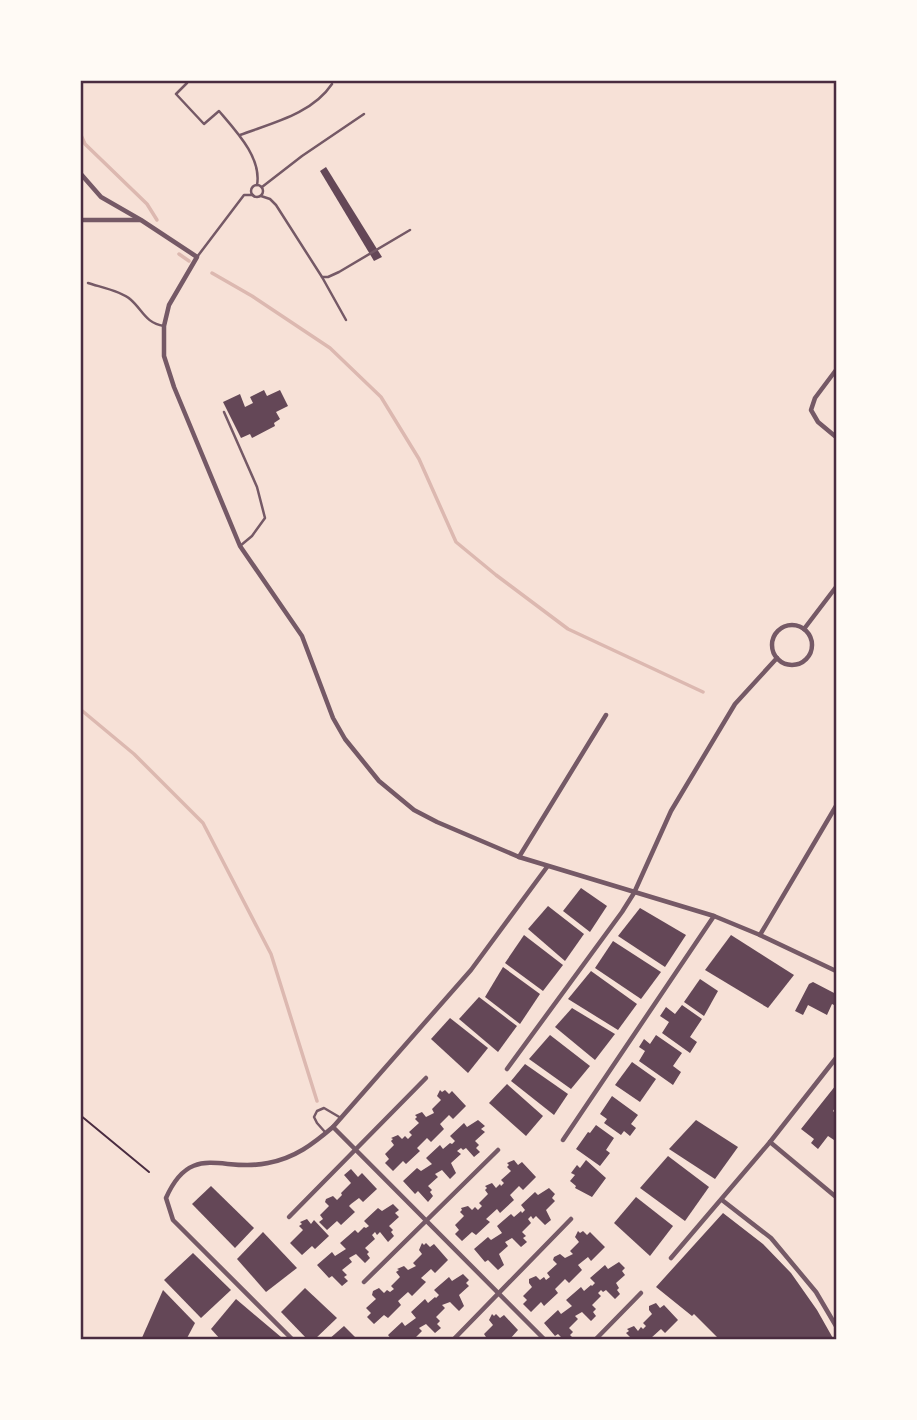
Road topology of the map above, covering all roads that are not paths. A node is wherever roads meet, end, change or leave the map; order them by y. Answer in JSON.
{"nodes":[{"id":1,"x":187,"y":83,"type":"dead end"},
{"id":2,"x":332,"y":84,"type":"dead end"},
{"id":3,"x":364,"y":114,"type":"dead end"},
{"id":4,"x":240,"y":135,"type":"junction"},
{"id":5,"x":80,"y":173,"type":"edge"},
{"id":6,"x":257,"y":185,"type":"junction"},
{"id":7,"x":262,"y":187,"type":"junction"},
{"id":8,"x":253,"y":195,"type":"junction"},
{"id":9,"x":261,"y":196,"type":"junction"},
{"id":10,"x":80,"y":220,"type":"edge"},
{"id":11,"x":141,"y":220,"type":"junction"},
{"id":12,"x":410,"y":230,"type":"dead end"},
{"id":13,"x":197,"y":257,"type":"junction"},
{"id":14,"x":322,"y":278,"type":"junction"},
{"id":15,"x":88,"y":283,"type":"dead end"},
{"id":16,"x":346,"y":320,"type":"dead end"},
{"id":17,"x":164,"y":326,"type":"junction"},
{"id":18,"x":836,"y":370,"type":"edge"},
{"id":19,"x":224,"y":412,"type":"dead end"},
{"id":20,"x":836,"y":437,"type":"edge"},
{"id":21,"x":240,"y":546,"type":"junction"},
{"id":22,"x":836,"y":587,"type":"edge"},
{"id":23,"x":804,"y":629,"type":"junction"},
{"id":24,"x":776,"y":658,"type":"junction"},
{"id":25,"x":606,"y":715,"type":"dead end"},
{"id":26,"x":836,"y":806,"type":"edge"},
{"id":27,"x":519,"y":857,"type":"junction"},
{"id":28,"x":547,"y":867,"type":"junction"},
{"id":29,"x":634,"y":893,"type":"junction"},
{"id":30,"x":714,"y":916,"type":"junction"},
{"id":31,"x":760,"y":935,"type":"junction"},
{"id":32,"x":836,"y":971,"type":"edge"},
{"id":33,"x":836,"y":1058,"type":"edge"},
{"id":34,"x":507,"y":1069,"type":"dead end"},
{"id":35,"x":426,"y":1078,"type":"dead end"},
{"id":36,"x":341,"y":1118,"type":"junction"},
{"id":37,"x":333,"y":1127,"type":"junction"},
{"id":38,"x":326,"y":1133,"type":"junction"},
{"id":39,"x":563,"y":1140,"type":"dead end"},
{"id":40,"x":770,"y":1142,"type":"junction"},
{"id":41,"x":356,"y":1150,"type":"junction"},
{"id":42,"x":498,"y":1150,"type":"dead end"},
{"id":43,"x":836,"y":1197,"type":"edge"},
{"id":44,"x":722,"y":1200,"type":"junction"},
{"id":45,"x":289,"y":1217,"type":"dead end"},
{"id":46,"x":426,"y":1219,"type":"junction"},
{"id":47,"x":570,"y":1219,"type":"dead end"},
{"id":48,"x":671,"y":1258,"type":"dead end"},
{"id":49,"x":364,"y":1282,"type":"dead end"},
{"id":50,"x":500,"y":1293,"type":"junction"},
{"id":51,"x":641,"y":1293,"type":"dead end"},
{"id":52,"x":836,"y":1326,"type":"edge"},
{"id":53,"x":293,"y":1339,"type":"edge"},
{"id":54,"x":453,"y":1339,"type":"edge"},
{"id":55,"x":545,"y":1339,"type":"edge"},
{"id":56,"x":595,"y":1339,"type":"edge"}],
"edges":[{"from":1,"to":4,"type":"lane"},
{"from":2,"to":4,"type":"lane"},
{"from":3,"to":7,"type":"lane"},
{"from":4,"to":6,"type":"lane"},
{"from":5,"to":11,"type":"street"},
{"from":6,"to":7,"type":"lane"},
{"from":6,"to":8,"type":"lane"},
{"from":7,"to":9,"type":"lane"},
{"from":8,"to":9,"type":"lane"},
{"from":8,"to":13,"type":"lane"},
{"from":9,"to":14,"type":"lane"},
{"from":10,"to":11,"type":"street"},
{"from":11,"to":13,"type":"street"},
{"from":12,"to":14,"type":"lane"},
{"from":13,"to":17,"type":"street"},
{"from":14,"to":16,"type":"lane"},
{"from":15,"to":17,"type":"lane"},
{"from":17,"to":21,"type":"street"},
{"from":18,"to":20,"type":"street"},
{"from":19,"to":21,"type":"lane"},
{"from":21,"to":27,"type":"street"},
{"from":22,"to":23,"type":"street"},
{"from":23,"to":24,"type":"street"},
{"from":23,"to":24,"type":"street"},
{"from":24,"to":29,"type":"street"},
{"from":25,"to":27,"type":"street"},
{"from":26,"to":31,"type":"street"},
{"from":27,"to":28,"type":"street"},
{"from":28,"to":29,"type":"street"},
{"from":28,"to":36,"type":"street"},
{"from":29,"to":30,"type":"street"},
{"from":29,"to":34,"type":"street"},
{"from":30,"to":31,"type":"street"},
{"from":30,"to":39,"type":"street"},
{"from":31,"to":32,"type":"street"},
{"from":33,"to":40,"type":"street"},
{"from":35,"to":41,"type":"street"},
{"from":36,"to":37,"type":"street"},
{"from":36,"to":38,"type":"lane"},
{"from":37,"to":38,"type":"street"},
{"from":37,"to":41,"type":"street"},
{"from":38,"to":53,"type":"street"},
{"from":40,"to":43,"type":"street"},
{"from":40,"to":44,"type":"street"},
{"from":41,"to":45,"type":"street"},
{"from":41,"to":46,"type":"street"},
{"from":42,"to":46,"type":"street"},
{"from":44,"to":48,"type":"street"},
{"from":44,"to":52,"type":"street"},
{"from":46,"to":49,"type":"street"},
{"from":46,"to":50,"type":"street"},
{"from":47,"to":50,"type":"street"},
{"from":50,"to":54,"type":"street"},
{"from":50,"to":55,"type":"street"},
{"from":51,"to":56,"type":"street"}]}
